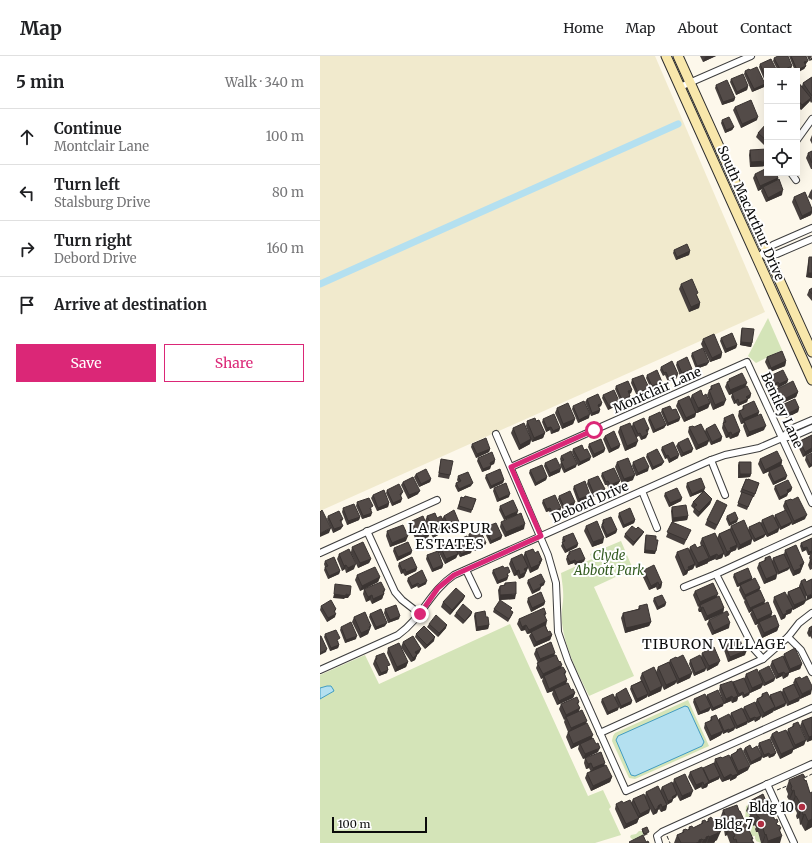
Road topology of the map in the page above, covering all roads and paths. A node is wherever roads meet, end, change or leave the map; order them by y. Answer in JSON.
{"nodes":[{"id":1,"x":666,"y":56,"type":"edge"},
{"id":2,"x":678,"y":56,"type":"edge"},
{"id":3,"x":751,"y":56,"type":"edge"},
{"id":4,"x":737,"y":59,"type":"edge"},
{"id":5,"x":690,"y":82,"type":"junction"},
{"id":6,"x":680,"y":87,"type":"junction"},
{"id":7,"x":812,"y":119,"type":"edge"},
{"id":8,"x":800,"y":136,"type":"edge"},
{"id":9,"x":793,"y":176,"type":"edge"},
{"id":10,"x":796,"y":180,"type":"dead end"},
{"id":11,"x":812,"y":228,"type":"edge"},
{"id":12,"x":812,"y":239,"type":"edge"},
{"id":13,"x":767,"y":253,"type":"junction"},
{"id":14,"x":757,"y":258,"type":"junction"},
{"id":15,"x":812,"y":352,"type":"edge"},
{"id":16,"x":747,"y":362,"type":"joint"},
{"id":17,"x":812,"y":380,"type":"edge"},
{"id":18,"x":812,"y":420,"type":"edge"},
{"id":19,"x":812,"y":428,"type":"edge"},
{"id":20,"x":496,"y":434,"type":"dead end"},
{"id":21,"x":782,"y":438,"type":"junction"},
{"id":22,"x":711,"y":460,"type":"junction"},
{"id":23,"x":511,"y":467,"type":"junction"},
{"id":24,"x":642,"y":491,"type":"junction"},
{"id":25,"x":725,"y":495,"type":"dead end"},
{"id":26,"x":437,"y":500,"type":"dead end"},
{"id":27,"x":812,"y":503,"type":"edge"},
{"id":28,"x":658,"y":528,"type":"dead end"},
{"id":29,"x":812,"y":530,"type":"edge"},
{"id":30,"x":367,"y":532,"type":"junction"},
{"id":31,"x":541,"y":536,"type":"junction"},
{"id":32,"x":320,"y":552,"type":"edge"},
{"id":33,"x":466,"y":570,"type":"junction"},
{"id":34,"x":716,"y":574,"type":"junction"},
{"id":35,"x":684,"y":587,"type":"dead end"},
{"id":36,"x":478,"y":595,"type":"dead end"},
{"id":37,"x":812,"y":613,"type":"edge"},
{"id":38,"x":420,"y":614,"type":"junction"},
{"id":39,"x":788,"y":637,"type":"junction"},
{"id":40,"x":763,"y":659,"type":"junction"},
{"id":41,"x":320,"y":670,"type":"edge"},
{"id":42,"x":812,"y":672,"type":"edge"},
{"id":43,"x":812,"y":708,"type":"edge"},
{"id":44,"x":600,"y":733,"type":"junction"},
{"id":45,"x":812,"y":764,"type":"edge"},
{"id":46,"x":812,"y":774,"type":"edge"},
{"id":47,"x":802,"y":779,"type":"edge"},
{"id":48,"x":767,"y":784,"type":"junction"},
{"id":49,"x":791,"y":784,"type":"edge"},
{"id":50,"x":774,"y":792,"type":"dead end"},
{"id":51,"x":666,"y":834,"type":"dead end"},
{"id":52,"x":659,"y":843,"type":"edge"},
{"id":53,"x":670,"y":843,"type":"edge"},
{"id":54,"x":794,"y":843,"type":"edge"}],
"edges":[{"from":1,"to":6,"type":"main road","name":"South MacArthur Drive"},
{"from":2,"to":5,"type":"main road","name":"South MacArthur Drive"},
{"from":3,"to":4,"type":"street"},
{"from":4,"to":5,"type":"street"},
{"from":5,"to":6,"type":"street"},
{"from":5,"to":13,"type":"main road","name":"South MacArthur Drive"},
{"from":6,"to":14,"type":"main road","name":"South MacArthur Drive"},
{"from":7,"to":8,"type":"street"},
{"from":9,"to":10,"type":"street"},
{"from":11,"to":13,"type":"street"},
{"from":12,"to":13,"type":"street"},
{"from":13,"to":14,"type":"street"},
{"from":13,"to":15,"type":"main road","name":"South MacArthur Drive"},
{"from":14,"to":17,"type":"main road","name":"South MacArthur Drive"},
{"from":16,"to":21,"type":"street","name":"Bentley Lane"},
{"from":16,"to":23,"type":"street","name":"Montclair Lane"},
{"from":18,"to":21,"type":"street","name":"Debord Drive"},
{"from":19,"to":21,"type":"street","name":"Debord Drive"},
{"from":20,"to":23,"type":"street"},
{"from":21,"to":22,"type":"street","name":"Debord Drive"},
{"from":21,"to":27,"type":"street","name":"Bentley Lane"},
{"from":22,"to":24,"type":"street","name":"Debord Drive"},
{"from":22,"to":25,"type":"street"},
{"from":23,"to":31,"type":"street"},
{"from":24,"to":28,"type":"street"},
{"from":24,"to":31,"type":"street","name":"Debord Drive"},
{"from":26,"to":30,"type":"street"},
{"from":29,"to":34,"type":"street"},
{"from":30,"to":32,"type":"street"},
{"from":30,"to":38,"type":"street"},
{"from":31,"to":33,"type":"street","name":"Debord Drive"},
{"from":31,"to":44,"type":"street"},
{"from":33,"to":36,"type":"street"},
{"from":33,"to":38,"type":"street","name":"Debord Drive"},
{"from":34,"to":35,"type":"street"},
{"from":34,"to":40,"type":"street"},
{"from":37,"to":39,"type":"street"},
{"from":38,"to":41,"type":"street","name":"Debord Drive"},
{"from":39,"to":40,"type":"street"},
{"from":39,"to":42,"type":"street"},
{"from":40,"to":44,"type":"street"},
{"from":43,"to":44,"type":"street"},
{"from":45,"to":48,"type":"street"},
{"from":46,"to":47,"type":"path"},
{"from":48,"to":52,"type":"street"},
{"from":48,"to":54,"type":"street"},
{"from":49,"to":50,"type":"path"},
{"from":51,"to":53,"type":"path"}]}
